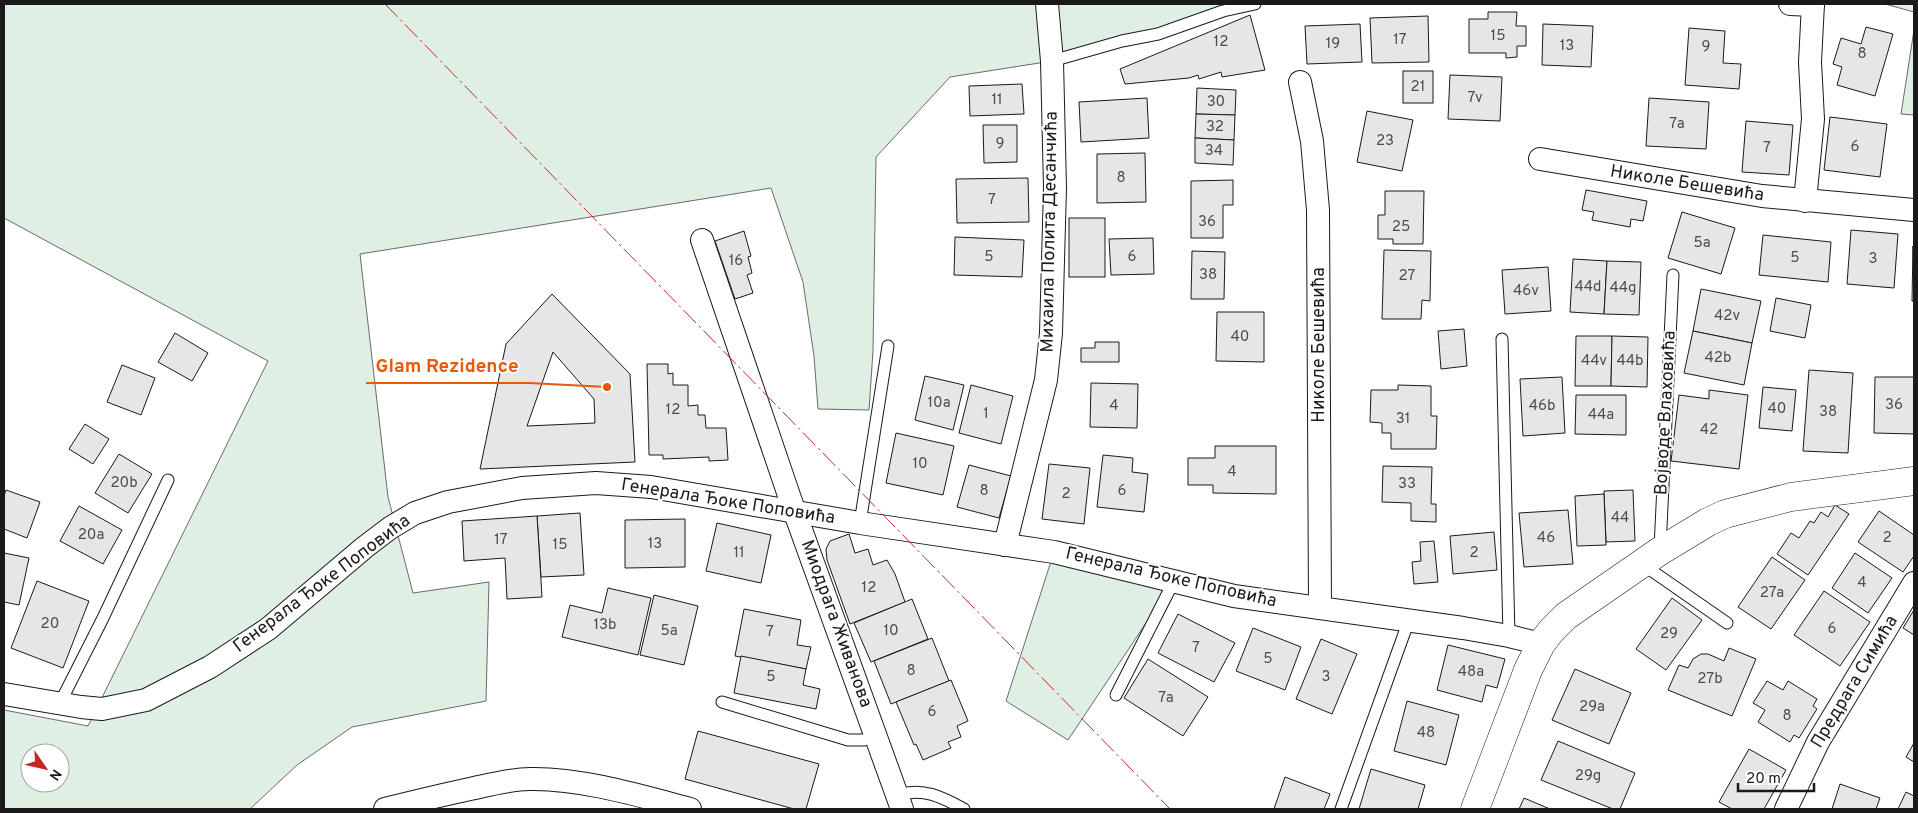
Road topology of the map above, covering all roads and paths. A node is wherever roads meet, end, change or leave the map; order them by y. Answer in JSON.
{"nodes":[{"id":1,"x":1047,"y":4,"type":"edge"},
{"id":2,"x":1255,"y":4,"type":"edge"},
{"id":3,"x":1790,"y":4,"type":"edge"},
{"id":4,"x":1813,"y":5,"type":"edge"},
{"id":5,"x":1052,"y":62,"type":"junction"},
{"id":6,"x":1300,"y":82,"type":"dead end"},
{"id":7,"x":1540,"y":159,"type":"dead end"},
{"id":8,"x":1805,"y":201,"type":"junction"},
{"id":9,"x":1914,"y":210,"type":"edge"},
{"id":10,"x":702,"y":240,"type":"dead end"},
{"id":11,"x":1672,"y":275,"type":"dead end"},
{"id":12,"x":1502,"y":339,"type":"dead end"},
{"id":13,"x":888,"y":346,"type":"dead end"},
{"id":14,"x":168,"y":480,"type":"dead end"},
{"id":15,"x":1914,"y":482,"type":"edge"},
{"id":16,"x":795,"y":513,"type":"junction"},
{"id":17,"x":860,"y":523,"type":"junction"},
{"id":18,"x":1005,"y":545,"type":"junction"},
{"id":19,"x":1651,"y":558,"type":"junction"},
{"id":20,"x":1174,"y":581,"type":"junction"},
{"id":21,"x":1914,"y":583,"type":"edge"},
{"id":22,"x":1320,"y":608,"type":"junction"},
{"id":23,"x":1409,"y":620,"type":"junction"},
{"id":24,"x":1727,"y":624,"type":"dead end"},
{"id":25,"x":1509,"y":636,"type":"junction"},
{"id":26,"x":1541,"y":644,"type":"junction"},
{"id":27,"x":4,"y":694,"type":"edge"},
{"id":28,"x":1116,"y":695,"type":"dead end"},
{"id":29,"x":722,"y":702,"type":"dead end"},
{"id":30,"x":60,"y":703,"type":"junction"},
{"id":31,"x":876,"y":736,"type":"junction"},
{"id":32,"x":900,"y":802,"type":"edge"},
{"id":33,"x":385,"y":809,"type":"edge"},
{"id":34,"x":690,"y":809,"type":"edge"},
{"id":35,"x":964,"y":809,"type":"edge"},
{"id":36,"x":1341,"y":809,"type":"edge"},
{"id":37,"x":1475,"y":809,"type":"edge"},
{"id":38,"x":1786,"y":809,"type":"edge"}],
"edges":[{"from":1,"to":5,"type":"street","name":"Михаила Полита Десанчића"},
{"from":2,"to":5,"type":"lane"},
{"from":3,"to":4,"type":"street"},
{"from":4,"to":8,"type":"street"},
{"from":5,"to":18,"type":"street","name":"Михаила Полита Десанчића"},
{"from":6,"to":22,"type":"street","name":"Николе Бешевића"},
{"from":7,"to":8,"type":"street","name":"Николе Бешевића"},
{"from":8,"to":9,"type":"street","name":"Николе Бешевића"},
{"from":10,"to":16,"type":"street","name":"Миодрага Живанова"},
{"from":11,"to":19,"type":"lane","name":"Војводе Влаховића"},
{"from":12,"to":25,"type":"lane"},
{"from":13,"to":17,"type":"lane","name":"Генерала Ђоке Поповића"},
{"from":14,"to":30,"type":"lane"},
{"from":15,"to":19,"type":"street"},
{"from":16,"to":17,"type":"street","name":"Генерала Ђоке Поповића"},
{"from":16,"to":30,"type":"street","name":"Генерала Ђоке Поповића"},
{"from":16,"to":31,"type":"street","name":"Миодрага Живанова"},
{"from":17,"to":18,"type":"street","name":"Генерала Ђоке Поповића"},
{"from":18,"to":20,"type":"street","name":"Генерала Ђоке Поповића"},
{"from":19,"to":24,"type":"lane"},
{"from":19,"to":26,"type":"street"},
{"from":20,"to":22,"type":"street","name":"Генерала Ђоке Поповића"},
{"from":20,"to":28,"type":"lane"},
{"from":21,"to":38,"type":"street","name":"Предрага Симића"},
{"from":22,"to":23,"type":"street","name":"Генерала Ђоке Поповића"},
{"from":23,"to":25,"type":"street","name":"Генерала Ђоке Поповића"},
{"from":23,"to":36,"type":"lane"},
{"from":25,"to":26,"type":"street","name":"Генерала Ђоке Поповића"},
{"from":26,"to":37,"type":"street"},
{"from":27,"to":30,"type":"street","name":"Генерала Ђоке Поповића"},
{"from":29,"to":31,"type":"lane"},
{"from":31,"to":32,"type":"street","name":"Миодрага Живанова"},
{"from":32,"to":35,"type":"lane"},
{"from":33,"to":34,"type":"street"}]}
